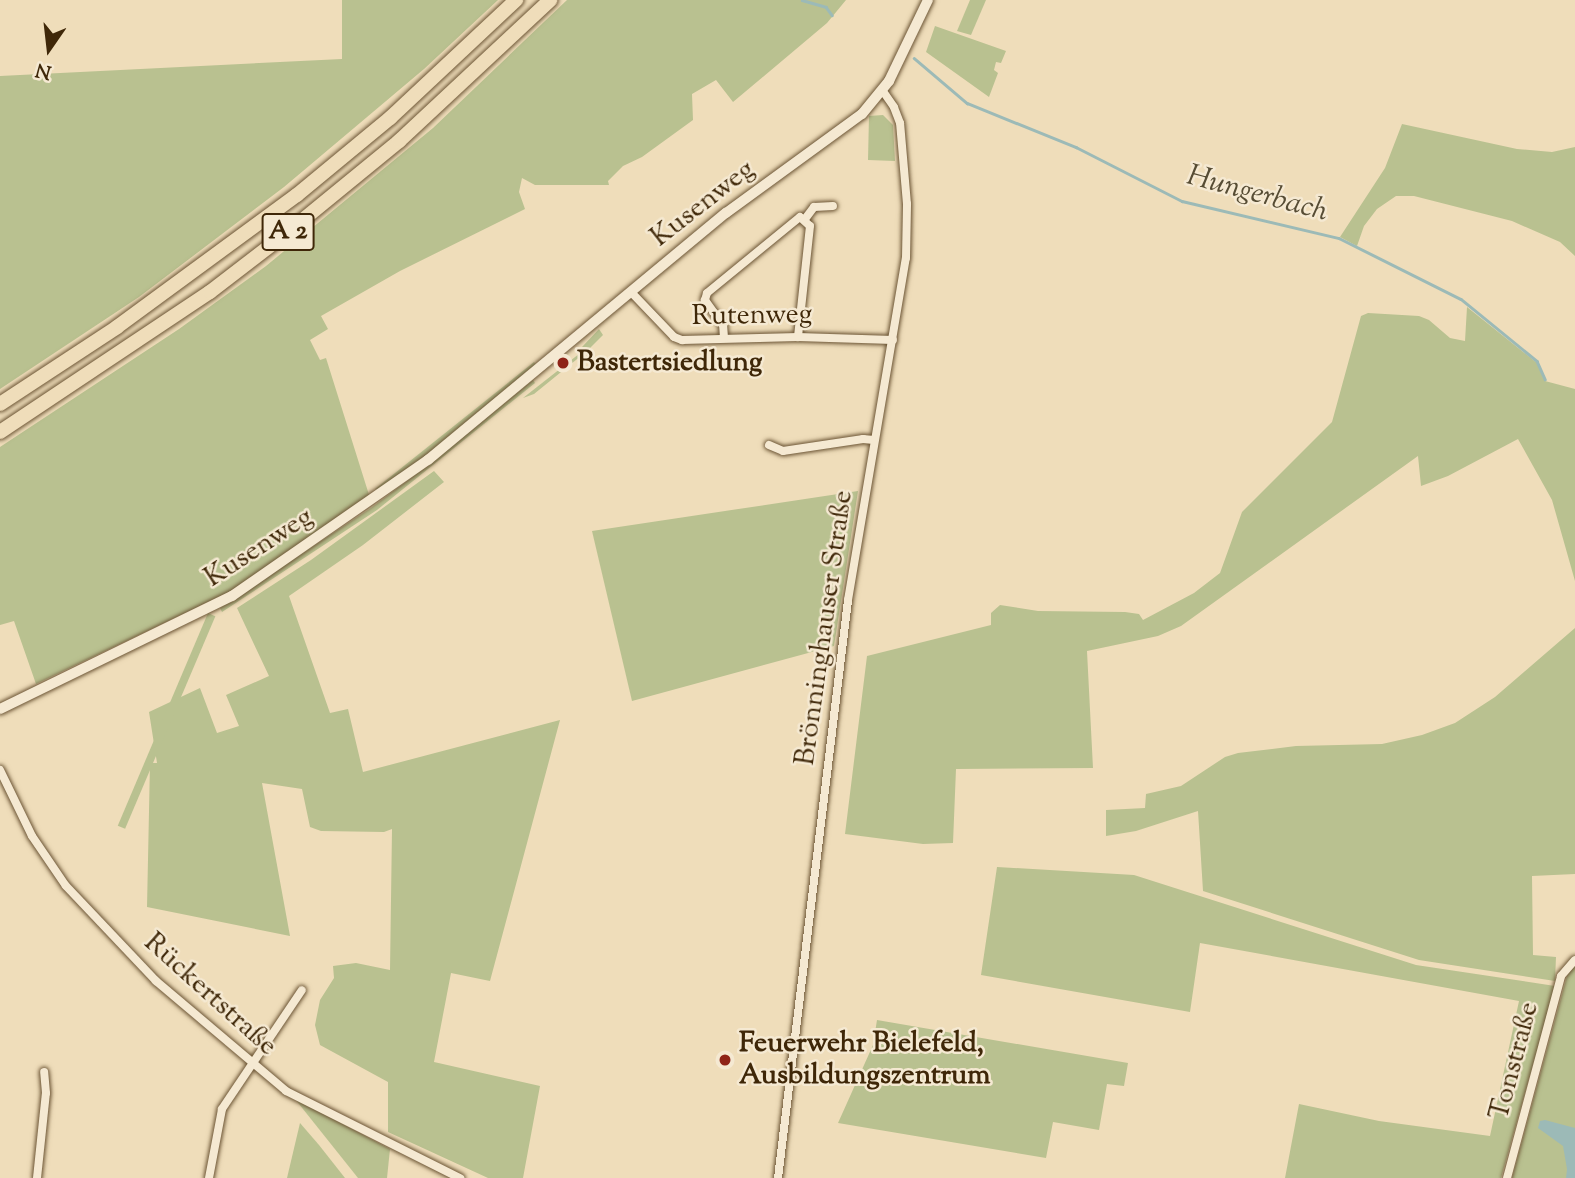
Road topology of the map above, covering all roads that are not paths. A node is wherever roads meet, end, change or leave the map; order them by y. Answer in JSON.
{"nodes":[{"id":1,"x":516,"y":0,"type":"edge"},
{"id":2,"x":550,"y":0,"type":"edge"},
{"id":3,"x":928,"y":0,"type":"edge"},
{"id":4,"x":882,"y":90,"type":"junction"},
{"id":5,"x":833,"y":206,"type":"dead end"},
{"id":6,"x":805,"y":219,"type":"junction"},
{"id":7,"x":631,"y":292,"type":"junction"},
{"id":8,"x":798,"y":337,"type":"junction"},
{"id":9,"x":724,"y":338,"type":"junction"},
{"id":10,"x":893,"y":340,"type":"junction"},
{"id":11,"x":0,"y":404,"type":"edge"},
{"id":12,"x":0,"y":432,"type":"edge"},
{"id":13,"x":874,"y":440,"type":"junction"},
{"id":14,"x":769,"y":445,"type":"dead end"},
{"id":15,"x":0,"y":709,"type":"edge"},
{"id":16,"x":0,"y":770,"type":"edge"},
{"id":17,"x":1575,"y":960,"type":"edge"},
{"id":18,"x":302,"y":990,"type":"dead end"},
{"id":19,"x":252,"y":1065,"type":"junction"},
{"id":20,"x":44,"y":1072,"type":"dead end"},
{"id":21,"x":37,"y":1178,"type":"edge"},
{"id":22,"x":209,"y":1178,"type":"edge"},
{"id":23,"x":460,"y":1178,"type":"edge"},
{"id":24,"x":778,"y":1178,"type":"edge"},
{"id":25,"x":1507,"y":1178,"type":"edge"}],
"edges":[{"from":1,"to":11,"type":"highway","number":"A 2"},
{"from":2,"to":12,"type":"highway","number":"A 2"},
{"from":3,"to":4,"type":"street","name":"Kusenweg"},
{"from":4,"to":7,"type":"street","name":"Kusenweg"},
{"from":4,"to":10,"type":"street","name":"Brönninghauser Straße"},
{"from":5,"to":6,"type":"street"},
{"from":6,"to":8,"type":"street"},
{"from":6,"to":9,"type":"street"},
{"from":7,"to":9,"type":"street","name":"Rutenweg"},
{"from":7,"to":15,"type":"street","name":"Kusenweg"},
{"from":8,"to":9,"type":"street","name":"Rutenweg"},
{"from":8,"to":10,"type":"street","name":"Rutenweg"},
{"from":10,"to":13,"type":"street","name":"Brönninghauser Straße"},
{"from":13,"to":14,"type":"street"},
{"from":13,"to":24,"type":"street","name":"Brönninghauser Straße"},
{"from":16,"to":19,"type":"street","name":"Rückertstraße"},
{"from":17,"to":25,"type":"street","name":"Tonstraße"},
{"from":18,"to":19,"type":"street"},
{"from":19,"to":22,"type":"street"},
{"from":19,"to":23,"type":"street","name":"Rückertstraße"},
{"from":20,"to":21,"type":"street"}]}
